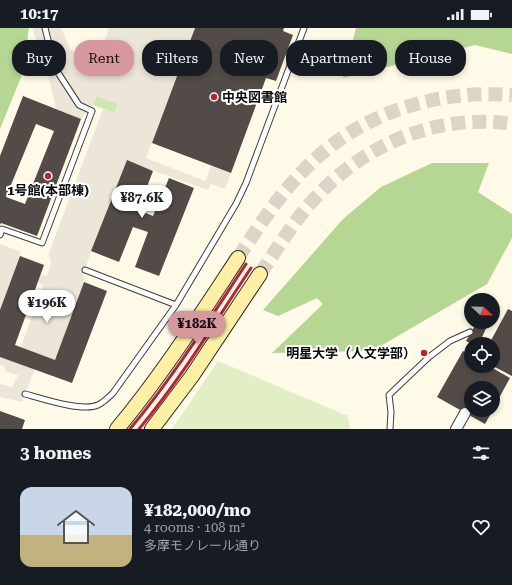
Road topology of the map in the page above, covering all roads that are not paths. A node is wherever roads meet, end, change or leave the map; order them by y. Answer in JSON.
{"nodes":[{"id":1,"x":45,"y":28,"type":"edge"},
{"id":2,"x":304,"y":28,"type":"edge"},
{"id":3,"x":0,"y":235,"type":"edge"},
{"id":4,"x":238,"y":258,"type":"tunnel mouth"},
{"id":5,"x":85,"y":270,"type":"dead end"},
{"id":6,"x":260,"y":274,"type":"tunnel mouth"},
{"id":7,"x":176,"y":305,"type":"junction"},
{"id":8,"x":470,"y":332,"type":"dead end"},
{"id":9,"x":25,"y":394,"type":"dead end"},
{"id":10,"x":464,"y":415,"type":"edge"},
{"id":11,"x":117,"y":429,"type":"edge"},
{"id":12,"x":152,"y":429,"type":"edge"},
{"id":13,"x":390,"y":429,"type":"edge"},
{"id":14,"x":456,"y":429,"type":"edge"}],
"edges":[{"from":1,"to":3,"type":"lane"},
{"from":2,"to":7,"type":"lane"},
{"from":4,"to":11,"type":"main road"},
{"from":5,"to":7,"type":"lane"},
{"from":6,"to":12,"type":"main road"},
{"from":7,"to":9,"type":"lane"},
{"from":8,"to":13,"type":"lane"},
{"from":10,"to":14,"type":"street"}]}
